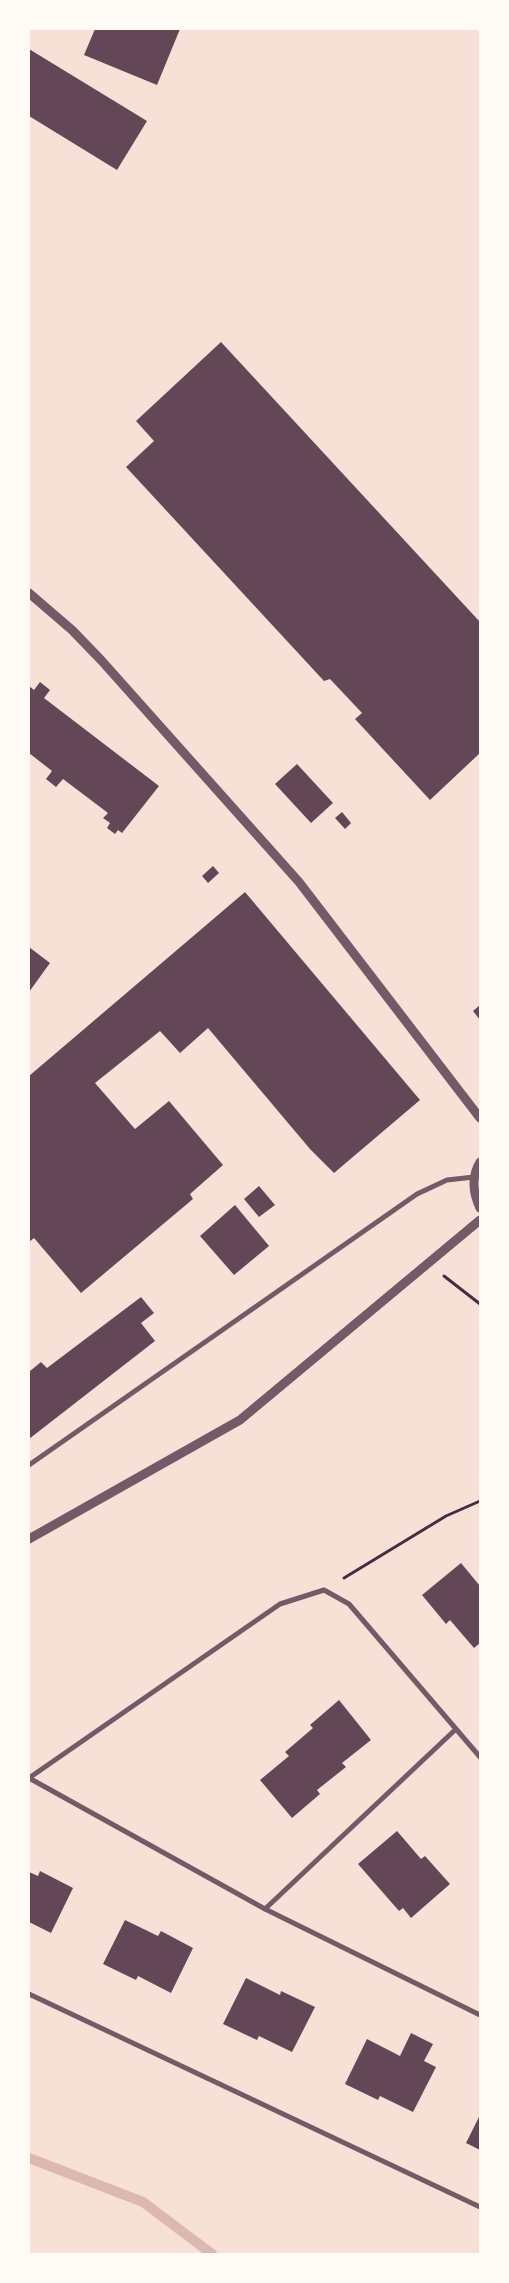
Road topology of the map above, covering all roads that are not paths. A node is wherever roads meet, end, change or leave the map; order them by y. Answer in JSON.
{"nodes":[{"id":1,"x":29,"y":593,"type":"edge"},
{"id":2,"x":480,"y":1118,"type":"edge"},
{"id":3,"x":480,"y":1162,"type":"edge"},
{"id":4,"x":474,"y":1176,"type":"junction"},
{"id":5,"x":480,"y":1208,"type":"edge"},
{"id":6,"x":480,"y":1220,"type":"edge"},
{"id":7,"x":29,"y":1465,"type":"edge"},
{"id":8,"x":29,"y":1539,"type":"edge"},
{"id":9,"x":456,"y":1729,"type":"junction"},
{"id":10,"x":480,"y":1757,"type":"edge"},
{"id":11,"x":29,"y":1778,"type":"edge"},
{"id":12,"x":265,"y":1910,"type":"junction"},
{"id":13,"x":29,"y":1994,"type":"edge"},
{"id":14,"x":480,"y":2015,"type":"edge"},
{"id":15,"x":480,"y":2207,"type":"edge"}],
"edges":[{"from":1,"to":2,"type":"street"},
{"from":3,"to":4,"type":"street"},
{"from":4,"to":5,"type":"street"},
{"from":4,"to":7,"type":"street"},
{"from":6,"to":8,"type":"street"},
{"from":9,"to":10,"type":"street"},
{"from":9,"to":11,"type":"street"},
{"from":9,"to":12,"type":"street"},
{"from":11,"to":12,"type":"street"},
{"from":12,"to":14,"type":"street"},
{"from":13,"to":15,"type":"street"}]}
